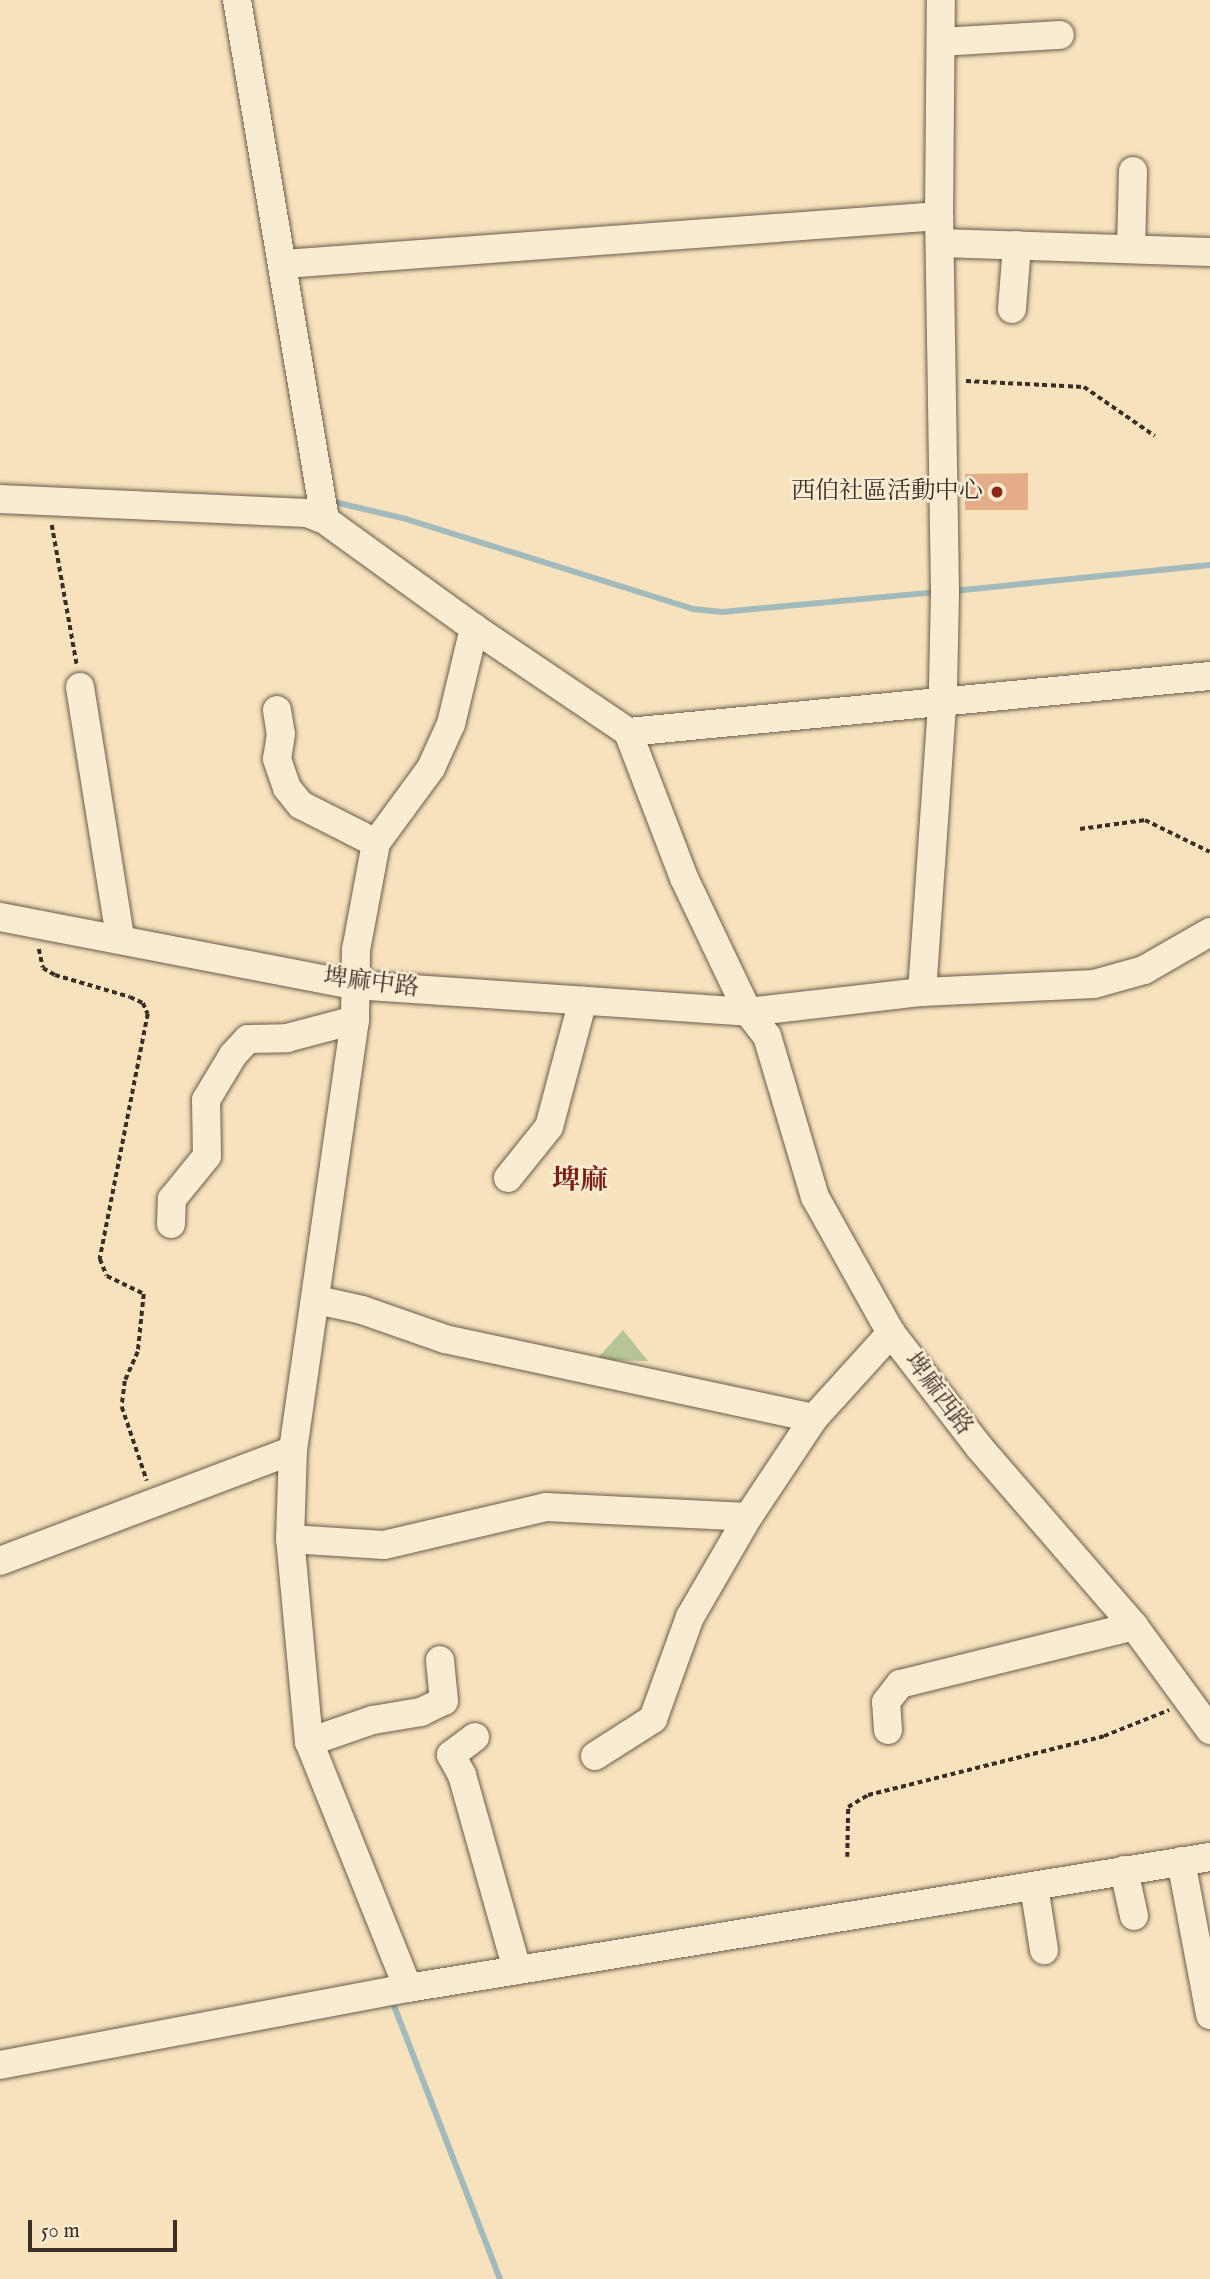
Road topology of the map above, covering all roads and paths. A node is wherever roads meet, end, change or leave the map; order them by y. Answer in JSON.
{"nodes":[{"id":1,"x":237,"y":0,"type":"edge"},
{"id":2,"x":942,"y":0,"type":"edge"},
{"id":3,"x":1060,"y":35,"type":"dead end"},
{"id":4,"x":941,"y":42,"type":"junction"},
{"id":5,"x":1133,"y":171,"type":"dead end"},
{"id":6,"x":940,"y":229,"type":"junction"},
{"id":7,"x":1017,"y":245,"type":"junction"},
{"id":8,"x":1131,"y":249,"type":"junction"},
{"id":9,"x":1210,"y":252,"type":"edge"},
{"id":10,"x":284,"y":264,"type":"junction"},
{"id":11,"x":1012,"y":309,"type":"dead end"},
{"id":12,"x":942,"y":380,"type":"junction"},
{"id":13,"x":1155,"y":436,"type":"dead end"},
{"id":14,"x":0,"y":499,"type":"edge"},
{"id":15,"x":48,"y":502,"type":"junction"},
{"id":16,"x":325,"y":520,"type":"junction"},
{"id":17,"x":474,"y":628,"type":"junction"},
{"id":18,"x":1210,"y":676,"type":"edge"},
{"id":19,"x":80,"y":687,"type":"joint"},
{"id":20,"x":940,"y":703,"type":"junction"},
{"id":21,"x":277,"y":710,"type":"dead end"},
{"id":22,"x":628,"y":732,"type":"junction"},
{"id":23,"x":1080,"y":829,"type":"dead end"},
{"id":24,"x":376,"y":843,"type":"junction"},
{"id":25,"x":1210,"y":852,"type":"edge"},
{"id":26,"x":0,"y":917,"type":"edge"},
{"id":27,"x":37,"y":923,"type":"junction"},
{"id":28,"x":1210,"y":932,"type":"edge"},
{"id":29,"x":120,"y":938,"type":"junction"},
{"id":30,"x":354,"y":985,"type":"junction"},
{"id":31,"x":922,"y":992,"type":"junction"},
{"id":32,"x":583,"y":1000,"type":"junction"},
{"id":33,"x":748,"y":1012,"type":"junction"},
{"id":34,"x":355,"y":1020,"type":"junction"},
{"id":35,"x":508,"y":1178,"type":"dead end"},
{"id":36,"x":171,"y":1224,"type":"dead end"},
{"id":37,"x":317,"y":1300,"type":"junction"},
{"id":38,"x":891,"y":1333,"type":"junction"},
{"id":39,"x":814,"y":1418,"type":"junction"},
{"id":40,"x":293,"y":1450,"type":"junction"},
{"id":41,"x":154,"y":1499,"type":"junction"},
{"id":42,"x":748,"y":1517,"type":"junction"},
{"id":43,"x":290,"y":1539,"type":"junction"},
{"id":44,"x":0,"y":1560,"type":"edge"},
{"id":45,"x":1134,"y":1626,"type":"junction"},
{"id":46,"x":440,"y":1660,"type":"dead end"},
{"id":47,"x":1188,"y":1703,"type":"junction"},
{"id":48,"x":888,"y":1730,"type":"dead end"},
{"id":49,"x":1210,"y":1730,"type":"edge"},
{"id":50,"x":475,"y":1737,"type":"dead end"},
{"id":51,"x":309,"y":1742,"type":"junction"},
{"id":52,"x":595,"y":1756,"type":"dead end"},
{"id":53,"x":847,"y":1857,"type":"dead end"},
{"id":54,"x":1210,"y":1857,"type":"edge"},
{"id":55,"x":1181,"y":1861,"type":"junction"},
{"id":56,"x":1124,"y":1870,"type":"junction"},
{"id":57,"x":1034,"y":1886,"type":"junction"},
{"id":58,"x":1134,"y":1916,"type":"dead end"},
{"id":59,"x":1044,"y":1951,"type":"dead end"},
{"id":60,"x":517,"y":1970,"type":"junction"},
{"id":61,"x":396,"y":1991,"type":"junction"},
{"id":62,"x":1210,"y":2015,"type":"edge"},
{"id":63,"x":0,"y":2066,"type":"edge"}],
"edges":[{"from":1,"to":10,"type":"street"},
{"from":2,"to":4,"type":"street"},
{"from":3,"to":4,"type":"street"},
{"from":4,"to":6,"type":"street"},
{"from":5,"to":8,"type":"street"},
{"from":6,"to":7,"type":"street"},
{"from":6,"to":10,"type":"street"},
{"from":6,"to":12,"type":"street"},
{"from":7,"to":8,"type":"street"},
{"from":7,"to":11,"type":"street"},
{"from":8,"to":9,"type":"street"},
{"from":10,"to":16,"type":"street"},
{"from":12,"to":13,"type":"path"},
{"from":12,"to":20,"type":"street"},
{"from":14,"to":15,"type":"street"},
{"from":15,"to":16,"type":"street"},
{"from":15,"to":19,"type":"path"},
{"from":16,"to":17,"type":"street"},
{"from":17,"to":22,"type":"street"},
{"from":17,"to":24,"type":"street"},
{"from":18,"to":20,"type":"street"},
{"from":19,"to":29,"type":"street"},
{"from":20,"to":22,"type":"street"},
{"from":20,"to":31,"type":"street"},
{"from":21,"to":24,"type":"street"},
{"from":22,"to":33,"type":"street","name":"埤麻西路"},
{"from":23,"to":25,"type":"path"},
{"from":24,"to":30,"type":"street"},
{"from":26,"to":27,"type":"street","name":"埤麻中路"},
{"from":27,"to":29,"type":"street","name":"埤麻中路"},
{"from":27,"to":41,"type":"path"},
{"from":28,"to":31,"type":"street","name":"埤麻中路"},
{"from":29,"to":30,"type":"street","name":"埤麻中路"},
{"from":30,"to":32,"type":"street","name":"埤麻中路"},
{"from":30,"to":34,"type":"street"},
{"from":31,"to":33,"type":"street","name":"埤麻中路"},
{"from":32,"to":33,"type":"street","name":"埤麻中路"},
{"from":32,"to":35,"type":"street"},
{"from":33,"to":38,"type":"street","name":"埤麻西路"},
{"from":34,"to":36,"type":"street"},
{"from":34,"to":37,"type":"street"},
{"from":37,"to":39,"type":"street"},
{"from":37,"to":40,"type":"street"},
{"from":38,"to":39,"type":"street"},
{"from":38,"to":45,"type":"street","name":"埤麻西路"},
{"from":39,"to":42,"type":"street"},
{"from":40,"to":41,"type":"street"},
{"from":40,"to":43,"type":"street"},
{"from":41,"to":44,"type":"street"},
{"from":42,"to":43,"type":"street"},
{"from":42,"to":52,"type":"street"},
{"from":43,"to":51,"type":"street"},
{"from":45,"to":47,"type":"street","name":"埤麻西路"},
{"from":45,"to":48,"type":"street"},
{"from":46,"to":51,"type":"street"},
{"from":47,"to":49,"type":"street","name":"埤麻西路"},
{"from":47,"to":53,"type":"path"},
{"from":50,"to":60,"type":"street"},
{"from":51,"to":61,"type":"street"},
{"from":54,"to":55,"type":"street"},
{"from":55,"to":56,"type":"street"},
{"from":55,"to":62,"type":"street"},
{"from":56,"to":57,"type":"street"},
{"from":56,"to":58,"type":"street"},
{"from":57,"to":59,"type":"street"},
{"from":57,"to":60,"type":"street"},
{"from":60,"to":61,"type":"street"},
{"from":61,"to":63,"type":"street"}]}
